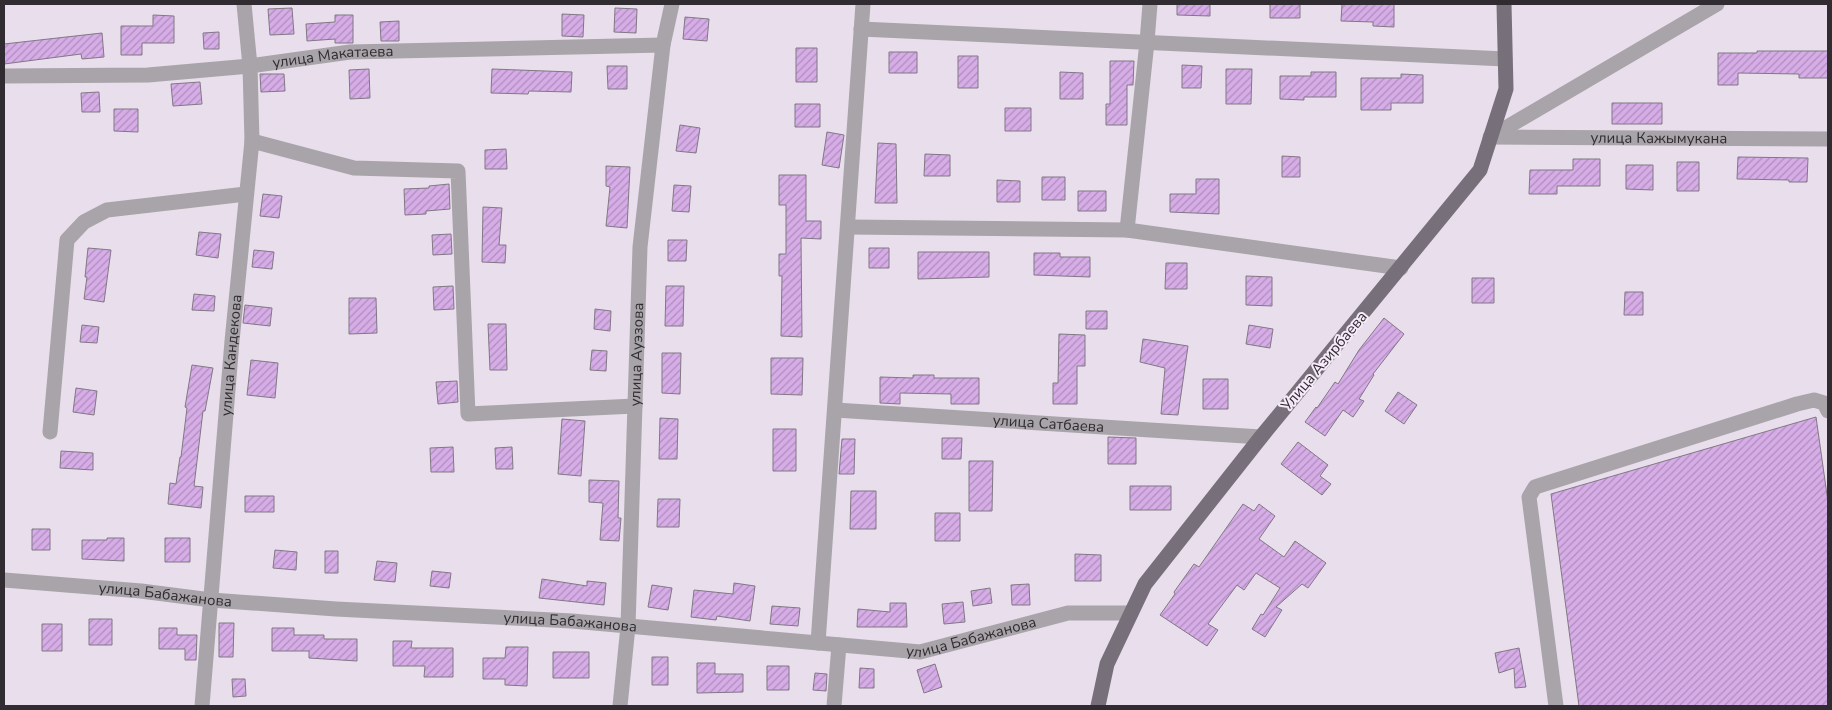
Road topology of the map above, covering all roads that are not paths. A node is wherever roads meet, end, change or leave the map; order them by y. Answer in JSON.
{"nodes":[{"id":1,"x":244,"y":4,"type":"edge"},
{"id":2,"x":672,"y":4,"type":"edge"},
{"id":3,"x":863,"y":4,"type":"edge"},
{"id":4,"x":1150,"y":4,"type":"edge"},
{"id":5,"x":1504,"y":4,"type":"edge"},
{"id":6,"x":1717,"y":4,"type":"edge"},
{"id":7,"x":861,"y":29,"type":"junction"},
{"id":8,"x":1147,"y":42,"type":"junction"},
{"id":9,"x":663,"y":45,"type":"junction"},
{"id":10,"x":1505,"y":59,"type":"junction"},
{"id":11,"x":250,"y":66,"type":"junction"},
{"id":12,"x":4,"y":76,"type":"edge"},
{"id":13,"x":1490,"y":137,"type":"junction"},
{"id":14,"x":1828,"y":139,"type":"edge"},
{"id":15,"x":252,"y":141,"type":"junction"},
{"id":16,"x":246,"y":194,"type":"junction"},
{"id":17,"x":848,"y":227,"type":"junction"},
{"id":18,"x":1127,"y":230,"type":"junction"},
{"id":19,"x":1400,"y":268,"type":"junction"},
{"id":20,"x":635,"y":406,"type":"junction"},
{"id":21,"x":835,"y":410,"type":"junction"},
{"id":22,"x":1828,"y":411,"type":"edge"},
{"id":23,"x":50,"y":432,"type":"dead end"},
{"id":24,"x":1261,"y":437,"type":"junction"},
{"id":25,"x":4,"y":580,"type":"edge"},
{"id":26,"x":211,"y":600,"type":"junction"},
{"id":27,"x":1131,"y":613,"type":"junction"},
{"id":28,"x":628,"y":626,"type":"junction"},
{"id":29,"x":818,"y":643,"type":"junction"},
{"id":30,"x":839,"y":645,"type":"junction"},
{"id":31,"x":202,"y":706,"type":"edge"},
{"id":32,"x":620,"y":706,"type":"edge"},
{"id":33,"x":834,"y":706,"type":"edge"},
{"id":34,"x":1098,"y":706,"type":"edge"},
{"id":35,"x":1556,"y":706,"type":"edge"}],
"edges":[{"from":1,"to":11,"type":"street","name":"улица Кандекова"},
{"from":2,"to":9,"type":"street","name":"улица Ауэзова"},
{"from":3,"to":7,"type":"street"},
{"from":4,"to":8,"type":"street"},
{"from":5,"to":10,"type":"main road","name":"Улица Азирбаева"},
{"from":6,"to":13,"type":"street"},
{"from":7,"to":8,"type":"street"},
{"from":7,"to":17,"type":"street"},
{"from":8,"to":10,"type":"street"},
{"from":8,"to":18,"type":"street"},
{"from":9,"to":11,"type":"street","name":"улица Макатаева"},
{"from":9,"to":20,"type":"street","name":"улица Ауэзова"},
{"from":10,"to":13,"type":"main road","name":"Улица Азирбаева"},
{"from":11,"to":12,"type":"street","name":"улица Макатаева"},
{"from":11,"to":15,"type":"street","name":"улица Кандекова"},
{"from":13,"to":14,"type":"street","name":"улица Кажымукана"},
{"from":13,"to":19,"type":"main road","name":"Улица Азирбаева"},
{"from":15,"to":16,"type":"street","name":"улица Кандекова"},
{"from":15,"to":20,"type":"street"},
{"from":16,"to":23,"type":"street"},
{"from":16,"to":26,"type":"street","name":"улица Кандекова"},
{"from":17,"to":18,"type":"street"},
{"from":17,"to":21,"type":"street"},
{"from":18,"to":19,"type":"street"},
{"from":19,"to":24,"type":"main road","name":"Улица Азирбаева"},
{"from":20,"to":28,"type":"street","name":"улица Ауэзова"},
{"from":21,"to":24,"type":"street","name":"улица Сатбаева"},
{"from":21,"to":29,"type":"street"},
{"from":22,"to":35,"type":"street"},
{"from":24,"to":27,"type":"main road","name":"Улица Азирбаева"},
{"from":25,"to":26,"type":"street","name":"улица Бабажанова"},
{"from":26,"to":28,"type":"street","name":"улица Бабажанова"},
{"from":26,"to":31,"type":"street","name":"улица Кандекова"},
{"from":27,"to":30,"type":"street","name":"улица Бабажанова"},
{"from":27,"to":34,"type":"main road","name":"Улица Азирбаева"},
{"from":28,"to":29,"type":"street","name":"улица Бабажанова"},
{"from":28,"to":32,"type":"street","name":"улица Ауэзова"},
{"from":29,"to":30,"type":"street","name":"улица Бабажанова"},
{"from":30,"to":33,"type":"street"}]}
